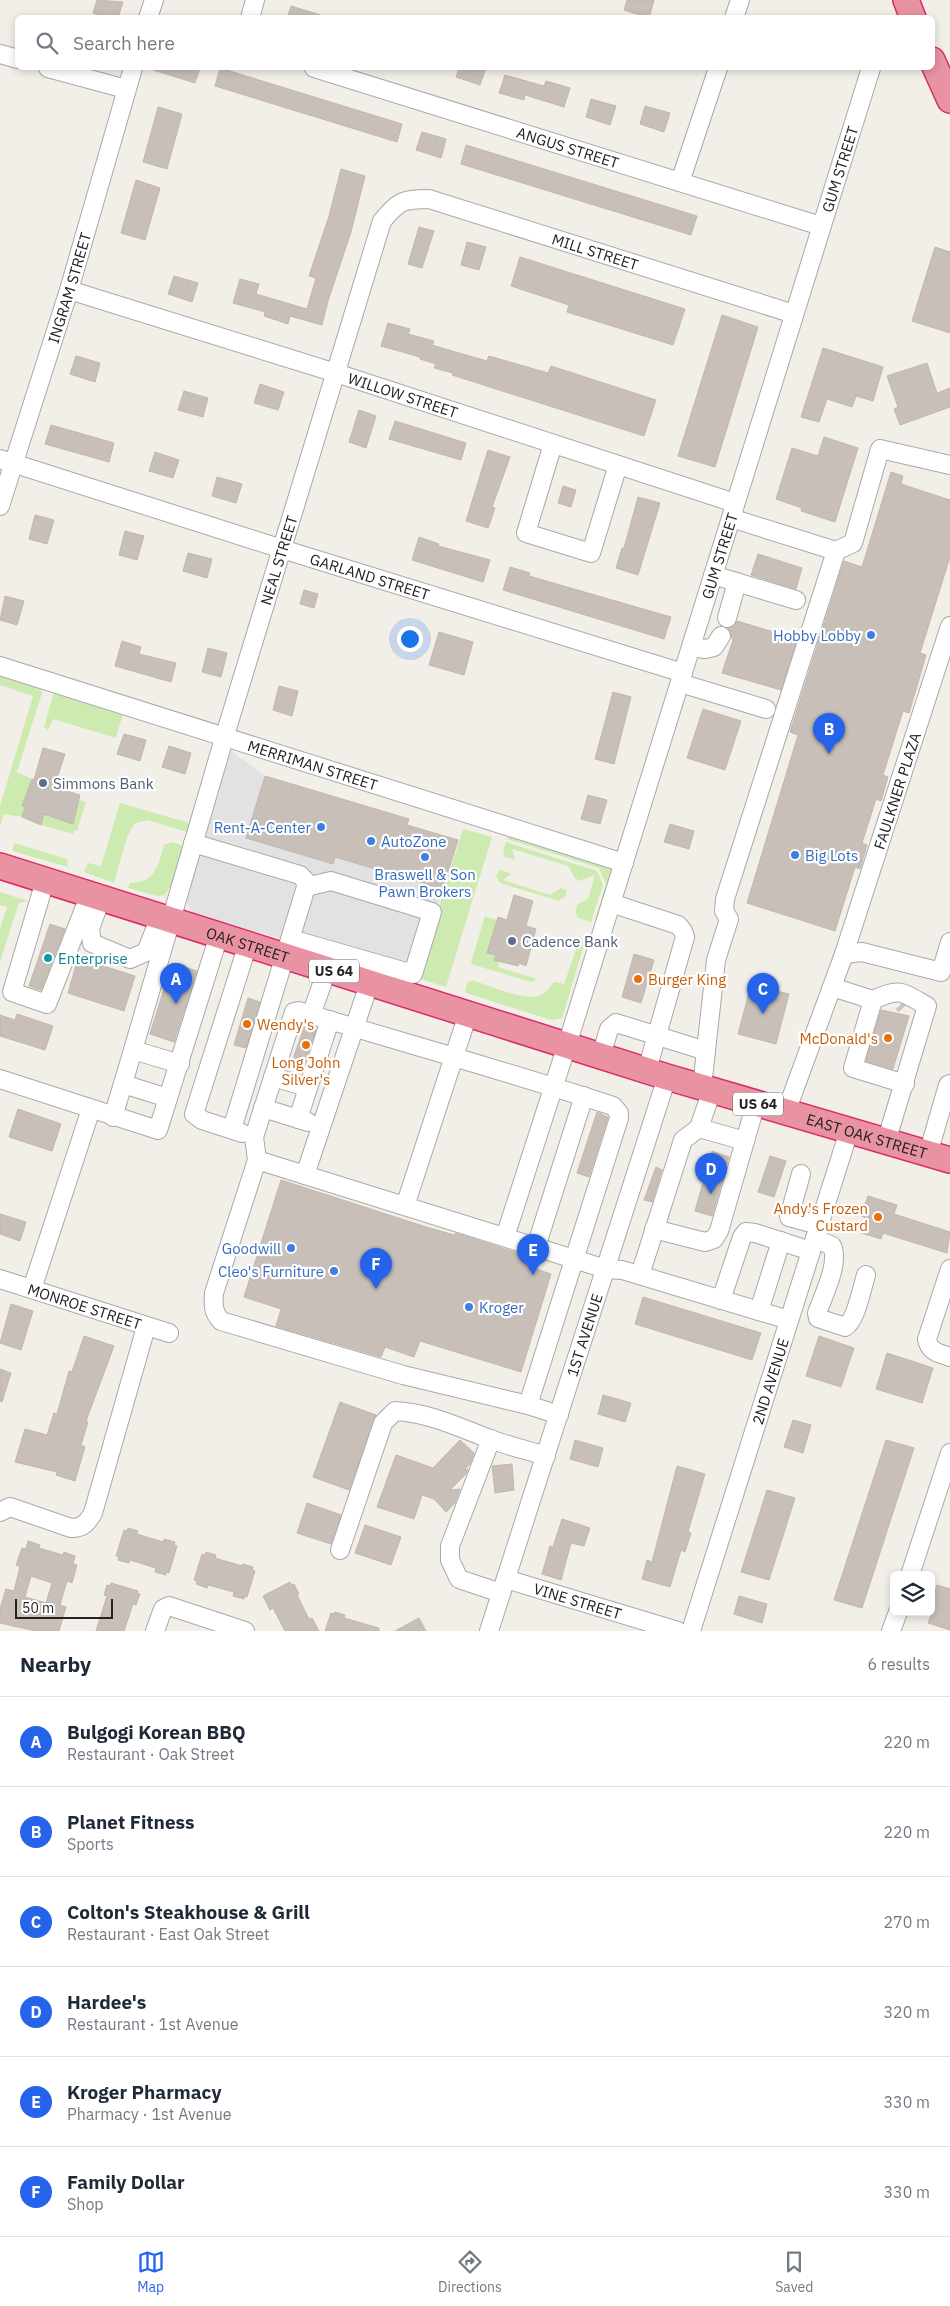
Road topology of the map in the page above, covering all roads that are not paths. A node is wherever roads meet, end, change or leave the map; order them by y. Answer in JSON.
{"nodes":[{"id":1,"x":255,"y":0,"type":"edge"},
{"id":2,"x":740,"y":0,"type":"edge"},
{"id":3,"x":906,"y":0,"type":"edge"},
{"id":4,"x":251,"y":15,"type":"edge"},
{"id":5,"x":735,"y":15,"type":"edge"},
{"id":6,"x":912,"y":15,"type":"edge"},
{"id":7,"x":0,"y":54,"type":"edge"},
{"id":8,"x":15,"y":58,"type":"edge"},
{"id":9,"x":935,"y":67,"type":"edge"},
{"id":10,"x":55,"y":70,"type":"edge"},
{"id":11,"x":132,"y":70,"type":"edge"},
{"id":12,"x":320,"y":70,"type":"edge"},
{"id":13,"x":717,"y":70,"type":"edge"},
{"id":14,"x":870,"y":70,"type":"edge"},
{"id":15,"x":126,"y":89,"type":"junction"},
{"id":16,"x":950,"y":100,"type":"edge"},
{"id":17,"x":680,"y":182,"type":"junction"},
{"id":18,"x":396,"y":204,"type":"joint"},
{"id":19,"x":821,"y":226,"type":"junction"},
{"id":20,"x":69,"y":290,"type":"junction"},
{"id":21,"x":794,"y":314,"type":"junction"},
{"id":22,"x":336,"y":373,"type":"junction"},
{"id":23,"x":553,"y":444,"type":"junction"},
{"id":24,"x":7,"y":461,"type":"edge"},
{"id":25,"x":618,"y":465,"type":"junction"},
{"id":26,"x":950,"y":465,"type":"edge"},
{"id":27,"x":0,"y":506,"type":"edge"},
{"id":28,"x":733,"y":511,"type":"junction"},
{"id":29,"x":282,"y":549,"type":"junction"},
{"id":30,"x":836,"y":551,"type":"junction"},
{"id":31,"x":713,"y":575,"type":"junction"},
{"id":32,"x":737,"y":582,"type":"junction"},
{"id":33,"x":796,"y":600,"type":"dead end"},
{"id":34,"x":727,"y":618,"type":"dead end"},
{"id":35,"x":950,"y":626,"type":"edge"},
{"id":36,"x":721,"y":636,"type":"dead end"},
{"id":37,"x":691,"y":646,"type":"junction"},
{"id":38,"x":0,"y":666,"type":"edge"},
{"id":39,"x":682,"y":678,"type":"junction"},
{"id":40,"x":766,"y":709,"type":"dead end"},
{"id":41,"x":225,"y":736,"type":"junction"},
{"id":42,"x":193,"y":844,"type":"junction"},
{"id":43,"x":624,"y":862,"type":"junction"},
{"id":44,"x":0,"y":866,"type":"edge"},
{"id":45,"x":46,"y":881,"type":"junction"},
{"id":46,"x":306,"y":887,"type":"junction"},
{"id":47,"x":95,"y":896,"type":"junction"},
{"id":48,"x":611,"y":903,"type":"junction"},
{"id":49,"x":165,"y":918,"type":"junction"},
{"id":50,"x":218,"y":935,"type":"junction"},
{"id":51,"x":950,"y":942,"type":"edge"},
{"id":52,"x":248,"y":944,"type":"junction"},
{"id":53,"x":289,"y":948,"type":"junction"},
{"id":54,"x":844,"y":954,"type":"junction"},
{"id":55,"x":330,"y":960,"type":"junction"},
{"id":56,"x":373,"y":973,"type":"junction"},
{"id":57,"x":404,"y":982,"type":"junction"},
{"id":58,"x":832,"y":988,"type":"junction"},
{"id":59,"x":873,"y":1000,"type":"junction"},
{"id":60,"x":468,"y":1014,"type":"junction"},
{"id":61,"x":311,"y":1015,"type":"junction"},
{"id":62,"x":330,"y":1020,"type":"junction"},
{"id":63,"x":354,"y":1028,"type":"junction"},
{"id":64,"x":657,"y":1036,"type":"junction"},
{"id":65,"x":567,"y":1045,"type":"junction"},
{"id":66,"x":133,"y":1050,"type":"junction"},
{"id":67,"x":706,"y":1051,"type":"junction"},
{"id":68,"x":601,"y":1056,"type":"junction"},
{"id":69,"x":454,"y":1057,"type":"junction"},
{"id":70,"x":180,"y":1064,"type":"junction"},
{"id":71,"x":861,"y":1071,"type":"junction"},
{"id":72,"x":657,"y":1074,"type":"junction"},
{"id":73,"x":273,"y":1077,"type":"junction"},
{"id":74,"x":906,"y":1078,"type":"junction"},
{"id":75,"x":0,"y":1079,"type":"edge"},
{"id":76,"x":123,"y":1084,"type":"junction"},
{"id":77,"x":950,"y":1084,"type":"edge"},
{"id":78,"x":300,"y":1085,"type":"dead end"},
{"id":79,"x":552,"y":1086,"type":"junction"},
{"id":80,"x":707,"y":1088,"type":"junction"},
{"id":81,"x":584,"y":1096,"type":"junction"},
{"id":82,"x":168,"y":1098,"type":"junction"},
{"id":83,"x":756,"y":1103,"type":"junction"},
{"id":84,"x":91,"y":1108,"type":"junction"},
{"id":85,"x":263,"y":1108,"type":"junction"},
{"id":86,"x":786,"y":1112,"type":"junction"},
{"id":87,"x":113,"y":1116,"type":"junction"},
{"id":88,"x":298,"y":1119,"type":"junction"},
{"id":89,"x":321,"y":1126,"type":"junction"},
{"id":90,"x":699,"y":1128,"type":"junction"},
{"id":91,"x":232,"y":1130,"type":"junction"},
{"id":92,"x":849,"y":1131,"type":"junction"},
{"id":93,"x":254,"y":1137,"type":"junction"},
{"id":94,"x":745,"y":1141,"type":"junction"},
{"id":95,"x":886,"y":1142,"type":"junction"},
{"id":96,"x":939,"y":1157,"type":"edge"},
{"id":97,"x":257,"y":1160,"type":"junction"},
{"id":98,"x":801,"y":1174,"type":"dead end"},
{"id":99,"x":305,"y":1175,"type":"junction"},
{"id":100,"x":405,"y":1206,"type":"junction"},
{"id":101,"x":654,"y":1229,"type":"junction"},
{"id":102,"x":505,"y":1237,"type":"junction"},
{"id":103,"x":815,"y":1238,"type":"junction"},
{"id":104,"x":781,"y":1241,"type":"junction"},
{"id":105,"x":536,"y":1247,"type":"junction"},
{"id":106,"x":574,"y":1259,"type":"junction"},
{"id":107,"x":606,"y":1269,"type":"junction"},
{"id":108,"x":950,"y":1269,"type":"edge"},
{"id":109,"x":640,"y":1275,"type":"junction"},
{"id":110,"x":866,"y":1275,"type":"dead end"},
{"id":111,"x":0,"y":1279,"type":"edge"},
{"id":112,"x":32,"y":1289,"type":"junction"},
{"id":113,"x":721,"y":1300,"type":"junction"},
{"id":114,"x":759,"y":1311,"type":"junction"},
{"id":115,"x":789,"y":1320,"type":"junction"},
{"id":116,"x":146,"y":1326,"type":"junction"},
{"id":117,"x":169,"y":1334,"type":"dead end"},
{"id":118,"x":950,"y":1357,"type":"edge"},
{"id":119,"x":528,"y":1405,"type":"junction"},
{"id":120,"x":559,"y":1415,"type":"junction"},
{"id":121,"x":491,"y":1439,"type":"junction"},
{"id":122,"x":950,"y":1453,"type":"edge"},
{"id":123,"x":546,"y":1456,"type":"junction"},
{"id":124,"x":0,"y":1512,"type":"edge"},
{"id":125,"x":340,"y":1550,"type":"dead end"},
{"id":126,"x":911,"y":1571,"type":"edge"},
{"id":127,"x":504,"y":1586,"type":"junction"},
{"id":128,"x":897,"y":1616,"type":"edge"},
{"id":129,"x":156,"y":1631,"type":"edge"},
{"id":130,"x":245,"y":1631,"type":"edge"},
{"id":131,"x":489,"y":1631,"type":"edge"},
{"id":132,"x":678,"y":1631,"type":"edge"},
{"id":133,"x":691,"y":1631,"type":"edge"},
{"id":134,"x":891,"y":1631,"type":"edge"}],
"edges":[{"from":1,"to":4,"type":"street"},
{"from":2,"to":5,"type":"street"},
{"from":3,"to":6,"type":"highway"},
{"from":7,"to":8,"type":"street"},
{"from":9,"to":16,"type":"highway"},
{"from":10,"to":15,"type":"street"},
{"from":11,"to":15,"type":"street","name":"INGRAM STREET"},
{"from":12,"to":17,"type":"street","name":"ANGUS STREET"},
{"from":13,"to":17,"type":"street"},
{"from":14,"to":19,"type":"street","name":"GUM STREET"},
{"from":15,"to":20,"type":"street","name":"INGRAM STREET"},
{"from":17,"to":19,"type":"street","name":"ANGUS STREET"},
{"from":18,"to":21,"type":"street","name":"MILL STREET"},
{"from":18,"to":22,"type":"street","name":"NEAL STREET"},
{"from":19,"to":21,"type":"street","name":"GUM STREET"},
{"from":20,"to":22,"type":"street","name":"WILLOW STREET"},
{"from":20,"to":24,"type":"street","name":"INGRAM STREET"},
{"from":21,"to":28,"type":"street","name":"GUM STREET"},
{"from":22,"to":23,"type":"street","name":"WILLOW STREET"},
{"from":22,"to":29,"type":"street","name":"NEAL STREET"},
{"from":23,"to":25,"type":"street","name":"WILLOW STREET"},
{"from":23,"to":25,"type":"street"},
{"from":24,"to":27,"type":"street","name":"INGRAM STREET"},
{"from":24,"to":29,"type":"street","name":"GARLAND STREET"},
{"from":25,"to":28,"type":"street","name":"WILLOW STREET"},
{"from":26,"to":30,"type":"street"},
{"from":28,"to":30,"type":"street","name":"WILLOW STREET"},
{"from":28,"to":31,"type":"street","name":"GUM STREET"},
{"from":29,"to":39,"type":"street","name":"GARLAND STREET"},
{"from":29,"to":41,"type":"street","name":"NEAL STREET"},
{"from":30,"to":67,"type":"street"},
{"from":31,"to":32,"type":"street"},
{"from":31,"to":37,"type":"street","name":"GUM STREET"},
{"from":32,"to":33,"type":"street"},
{"from":32,"to":34,"type":"street"},
{"from":35,"to":54,"type":"street","name":"FAULKNER PLAZA"},
{"from":36,"to":37,"type":"street"},
{"from":37,"to":39,"type":"street","name":"GUM STREET"},
{"from":38,"to":41,"type":"street","name":"MERRIMAN STREET"},
{"from":39,"to":40,"type":"street","name":"GARLAND STREET"},
{"from":39,"to":43,"type":"street","name":"GUM STREET"},
{"from":41,"to":42,"type":"street","name":"NEAL STREET"},
{"from":41,"to":43,"type":"street","name":"MERRIMAN STREET"},
{"from":42,"to":46,"type":"street"},
{"from":42,"to":49,"type":"street","name":"NEAL STREET"},
{"from":43,"to":48,"type":"street","name":"GUM STREET"},
{"from":44,"to":45,"type":"highway","name":"OAK STREET","number":"US 64"},
{"from":45,"to":47,"type":"highway","name":"OAK STREET","number":"US 64"},
{"from":45,"to":47,"type":"street"},
{"from":46,"to":53,"type":"street"},
{"from":46,"to":57,"type":"street"},
{"from":47,"to":49,"type":"highway","name":"OAK STREET","number":"US 64"},
{"from":47,"to":49,"type":"street"},
{"from":48,"to":64,"type":"street","name":"1ST AVENUE"},
{"from":48,"to":65,"type":"street","name":"GUM STREET"},
{"from":49,"to":50,"type":"highway","name":"OAK STREET","number":"US 64"},
{"from":49,"to":66,"type":"street"},
{"from":50,"to":52,"type":"highway","name":"OAK STREET","number":"US 64"},
{"from":50,"to":70,"type":"street"},
{"from":51,"to":54,"type":"street"},
{"from":52,"to":53,"type":"highway","name":"OAK STREET","number":"US 64"},
{"from":52,"to":91,"type":"street"},
{"from":53,"to":55,"type":"highway","name":"OAK STREET","number":"US 64"},
{"from":53,"to":91,"type":"street"},
{"from":54,"to":58,"type":"street","name":"FAULKNER PLAZA"},
{"from":55,"to":56,"type":"highway","name":"OAK STREET","number":"US 64"},
{"from":55,"to":61,"type":"street"},
{"from":56,"to":57,"type":"highway","name":"OAK STREET","number":"US 64"},
{"from":56,"to":63,"type":"street"},
{"from":57,"to":60,"type":"highway","name":"OAK STREET","number":"US 64"},
{"from":58,"to":59,"type":"street"},
{"from":58,"to":86,"type":"street","name":"FAULKNER PLAZA"},
{"from":59,"to":71,"type":"street"},
{"from":59,"to":74,"type":"street"},
{"from":60,"to":65,"type":"highway","name":"OAK STREET","number":"US 64"},
{"from":60,"to":69,"type":"street"},
{"from":61,"to":62,"type":"street"},
{"from":61,"to":73,"type":"street"},
{"from":62,"to":63,"type":"street"},
{"from":62,"to":88,"type":"street"},
{"from":63,"to":69,"type":"street"},
{"from":63,"to":89,"type":"street"},
{"from":64,"to":67,"type":"street"},
{"from":64,"to":68,"type":"street"},
{"from":64,"to":72,"type":"street","name":"1ST AVENUE"},
{"from":65,"to":68,"type":"highway","name":"OAK STREET","number":"US 64"},
{"from":65,"to":79,"type":"street","name":"GUM STREET"},
{"from":66,"to":70,"type":"street"},
{"from":66,"to":76,"type":"street"},
{"from":67,"to":80,"type":"street"},
{"from":68,"to":72,"type":"highway","name":"OAK STREET","number":"US 64"},
{"from":69,"to":79,"type":"street"},
{"from":69,"to":100,"type":"street"},
{"from":70,"to":82,"type":"street"},
{"from":71,"to":74,"type":"street"},
{"from":71,"to":74,"type":"street"},
{"from":72,"to":80,"type":"highway","name":"EAST OAK STREET","number":"US 64"},
{"from":72,"to":107,"type":"street","name":"1ST AVENUE"},
{"from":73,"to":78,"type":"street"},
{"from":73,"to":85,"type":"street"},
{"from":74,"to":95,"type":"street"},
{"from":75,"to":84,"type":"street"},
{"from":76,"to":82,"type":"street"},
{"from":76,"to":87,"type":"street"},
{"from":77,"to":96,"type":"street"},
{"from":79,"to":81,"type":"street"},
{"from":79,"to":102,"type":"street","name":"GUM STREET"},
{"from":80,"to":83,"type":"highway","name":"EAST OAK STREET","number":"US 64"},
{"from":80,"to":90,"type":"street"},
{"from":81,"to":105,"type":"street"},
{"from":81,"to":106,"type":"street"},
{"from":82,"to":87,"type":"street"},
{"from":83,"to":86,"type":"highway","name":"EAST OAK STREET","number":"US 64"},
{"from":83,"to":94,"type":"street"},
{"from":84,"to":87,"type":"street"},
{"from":84,"to":112,"type":"street"},
{"from":85,"to":88,"type":"street"},
{"from":85,"to":93,"type":"street"},
{"from":86,"to":92,"type":"highway","name":"EAST OAK STREET","number":"US 64"},
{"from":88,"to":89,"type":"street"},
{"from":89,"to":99,"type":"street"},
{"from":90,"to":94,"type":"street"},
{"from":90,"to":101,"type":"street"},
{"from":91,"to":93,"type":"street"},
{"from":92,"to":95,"type":"highway","name":"EAST OAK STREET","number":"US 64"},
{"from":92,"to":103,"type":"street","name":"2ND AVENUE"},
{"from":93,"to":97,"type":"street"},
{"from":94,"to":101,"type":"street"},
{"from":95,"to":96,"type":"highway","name":"EAST OAK STREET","number":"US 64"},
{"from":97,"to":99,"type":"street"},
{"from":97,"to":119,"type":"street"},
{"from":98,"to":103,"type":"street"},
{"from":99,"to":100,"type":"street"},
{"from":100,"to":102,"type":"street"},
{"from":101,"to":109,"type":"street"},
{"from":102,"to":105,"type":"street"},
{"from":103,"to":104,"type":"street"},
{"from":103,"to":110,"type":"street"},
{"from":103,"to":115,"type":"street","name":"2ND AVENUE"},
{"from":104,"to":113,"type":"street"},
{"from":104,"to":114,"type":"street"},
{"from":105,"to":106,"type":"street"},
{"from":106,"to":107,"type":"street"},
{"from":106,"to":119,"type":"street"},
{"from":107,"to":109,"type":"street"},
{"from":107,"to":120,"type":"street","name":"1ST AVENUE"},
{"from":108,"to":118,"type":"street"},
{"from":109,"to":113,"type":"street"},
{"from":111,"to":112,"type":"street","name":"MONROE STREET"},
{"from":112,"to":116,"type":"street","name":"MONROE STREET"},
{"from":113,"to":114,"type":"street"},
{"from":114,"to":115,"type":"street"},
{"from":115,"to":133,"type":"street","name":"2ND AVENUE"},
{"from":116,"to":117,"type":"street","name":"MONROE STREET"},
{"from":116,"to":124,"type":"street"},
{"from":119,"to":120,"type":"street"},
{"from":120,"to":123,"type":"street","name":"1ST AVENUE"},
{"from":121,"to":123,"type":"street"},
{"from":121,"to":125,"type":"street"},
{"from":121,"to":127,"type":"street"},
{"from":122,"to":126,"type":"street"},
{"from":123,"to":127,"type":"street","name":"1ST AVENUE"},
{"from":127,"to":131,"type":"street","name":"1ST AVENUE"},
{"from":127,"to":132,"type":"street","name":"VINE STREET"},
{"from":128,"to":134,"type":"street"},
{"from":129,"to":130,"type":"street"}]}
